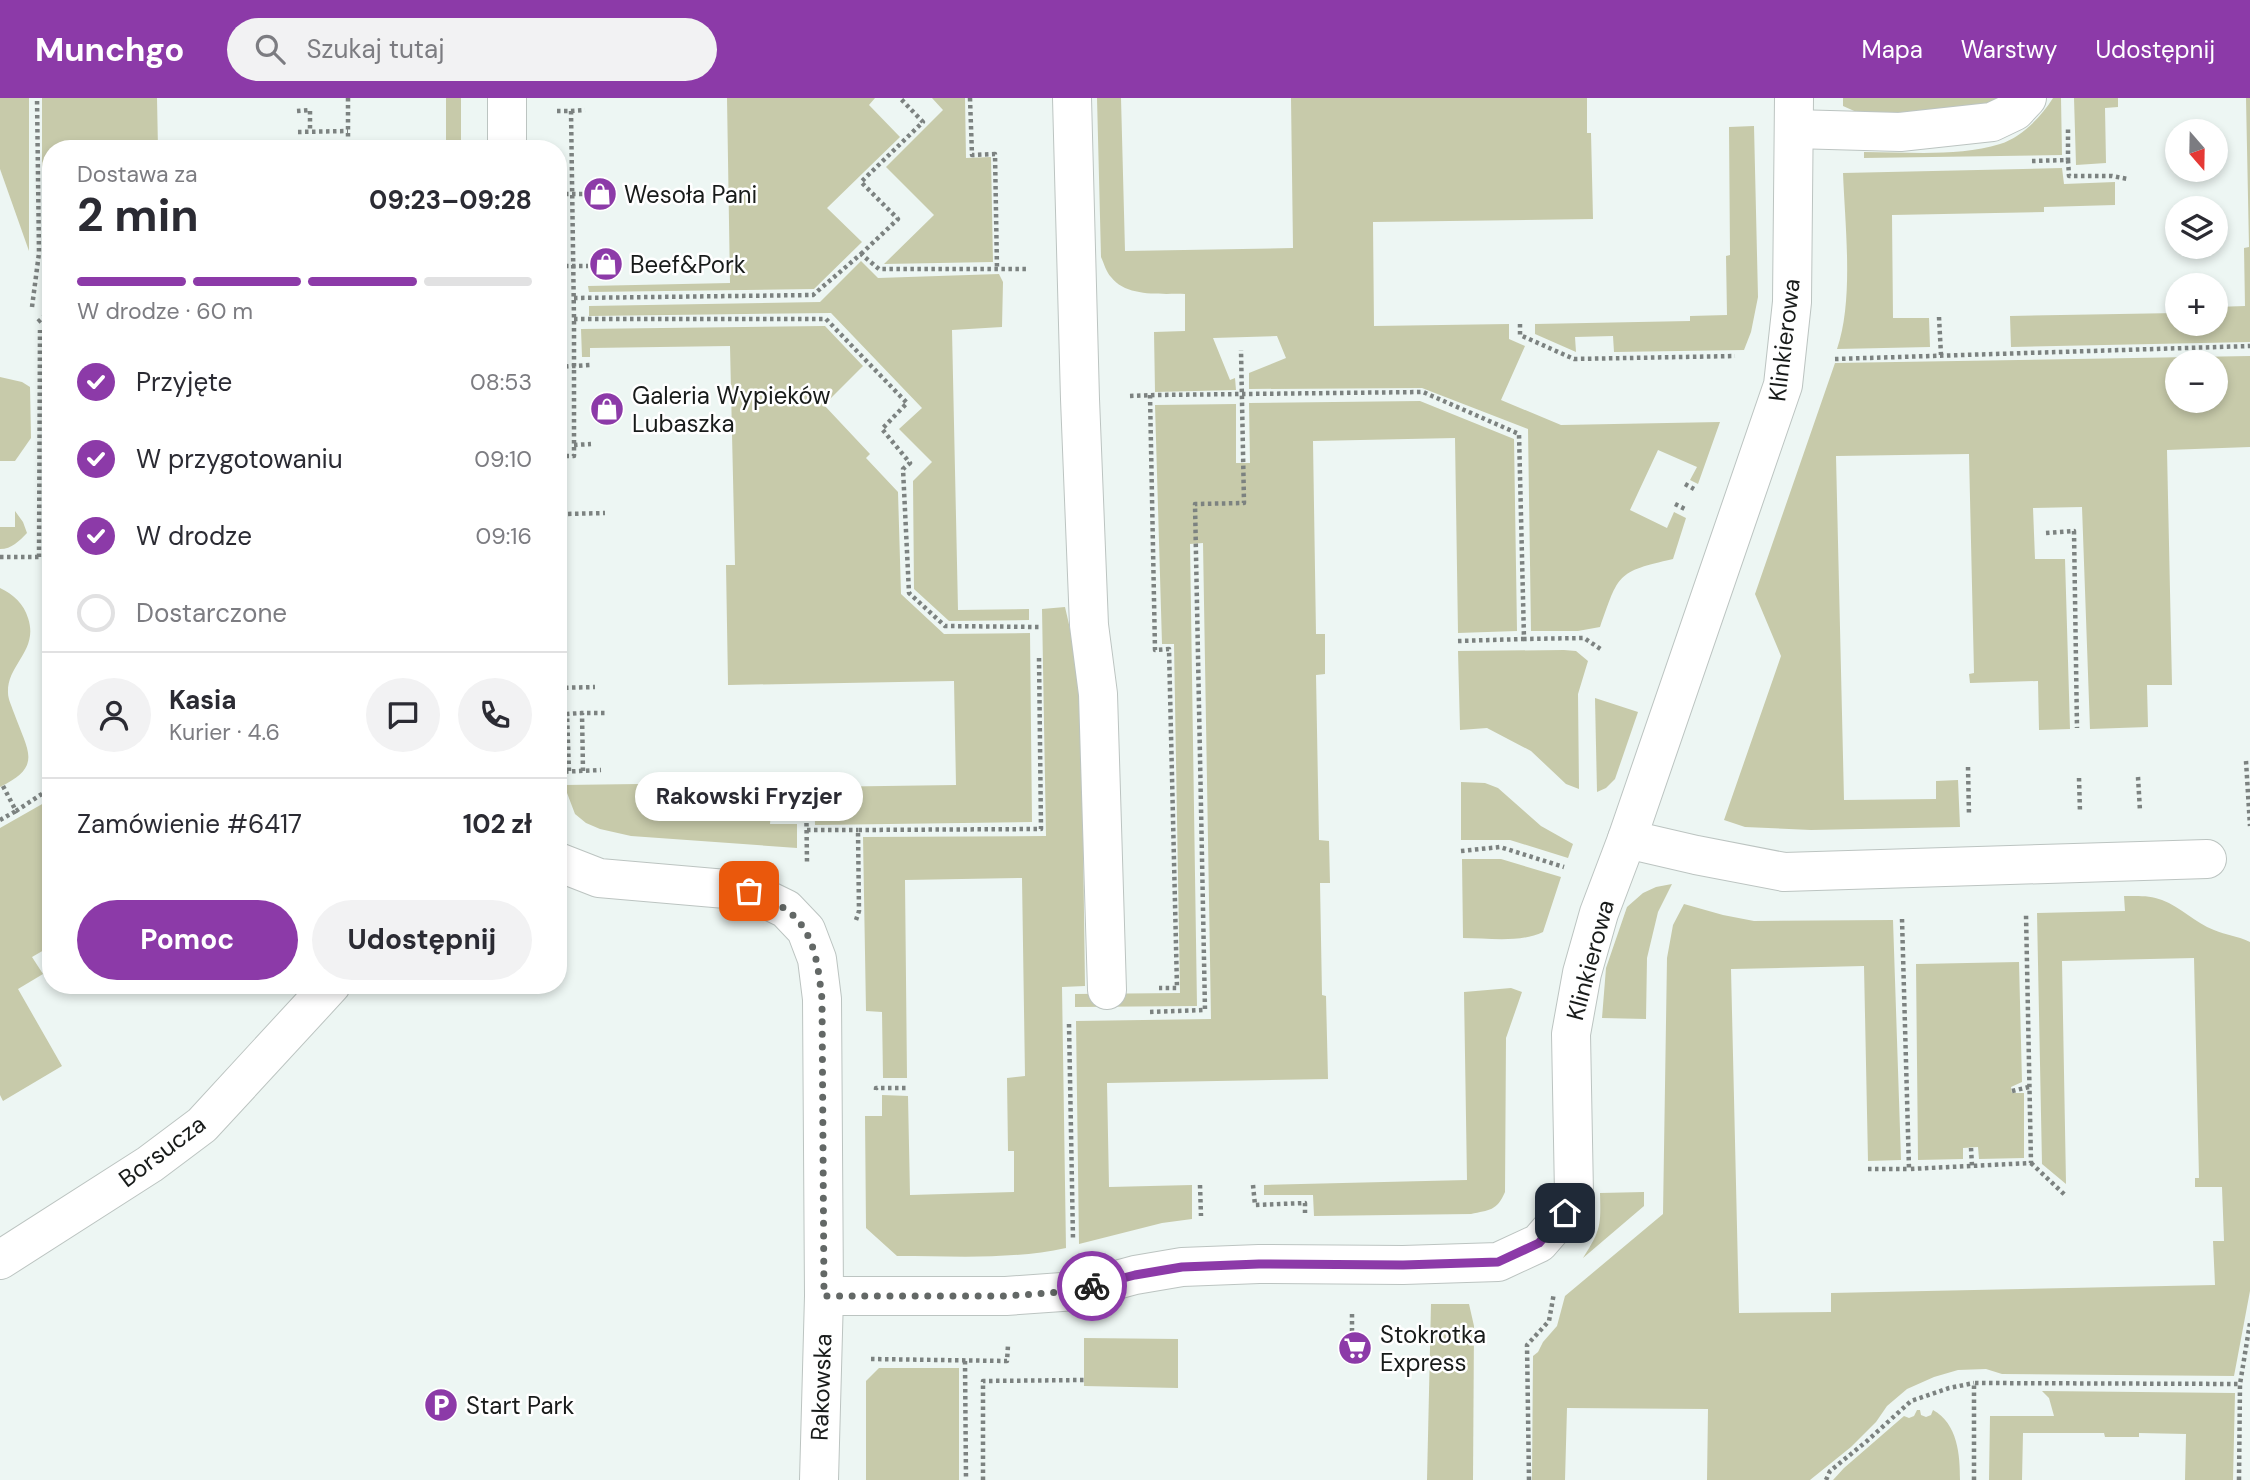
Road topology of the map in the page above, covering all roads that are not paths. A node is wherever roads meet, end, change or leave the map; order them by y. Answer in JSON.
{"nodes":[{"id":1,"x":507,"y":98,"type":"edge"},
{"id":2,"x":1072,"y":98,"type":"edge"},
{"id":3,"x":2028,"y":98,"type":"edge"},
{"id":4,"x":1794,"y":113,"type":"edge"},
{"id":5,"x":508,"y":140,"type":"edge"},
{"id":6,"x":1627,"y":839,"type":"junction"},
{"id":7,"x":2207,"y":859,"type":"dead end"},
{"id":8,"x":567,"y":866,"type":"edge"},
{"id":9,"x":1107,"y":990,"type":"road end"},
{"id":10,"x":323,"y":994,"type":"edge"},
{"id":11,"x":0,"y":1260,"type":"edge"},
{"id":12,"x":824,"y":1296,"type":"junction"},
{"id":13,"x":819,"y":1480,"type":"edge"}],
"edges":[{"from":1,"to":5,"type":"street"},
{"from":2,"to":9,"type":"street"},
{"from":3,"to":4,"type":"street"},
{"from":4,"to":6,"type":"street","name":"Klinkierowa"},
{"from":6,"to":7,"type":"street"},
{"from":6,"to":12,"type":"street","name":"Klinkierowa"},
{"from":8,"to":12,"type":"street","name":"Rakowska"},
{"from":10,"to":11,"type":"street","name":"Borsucza"},
{"from":12,"to":13,"type":"street","name":"Rakowska"}]}
